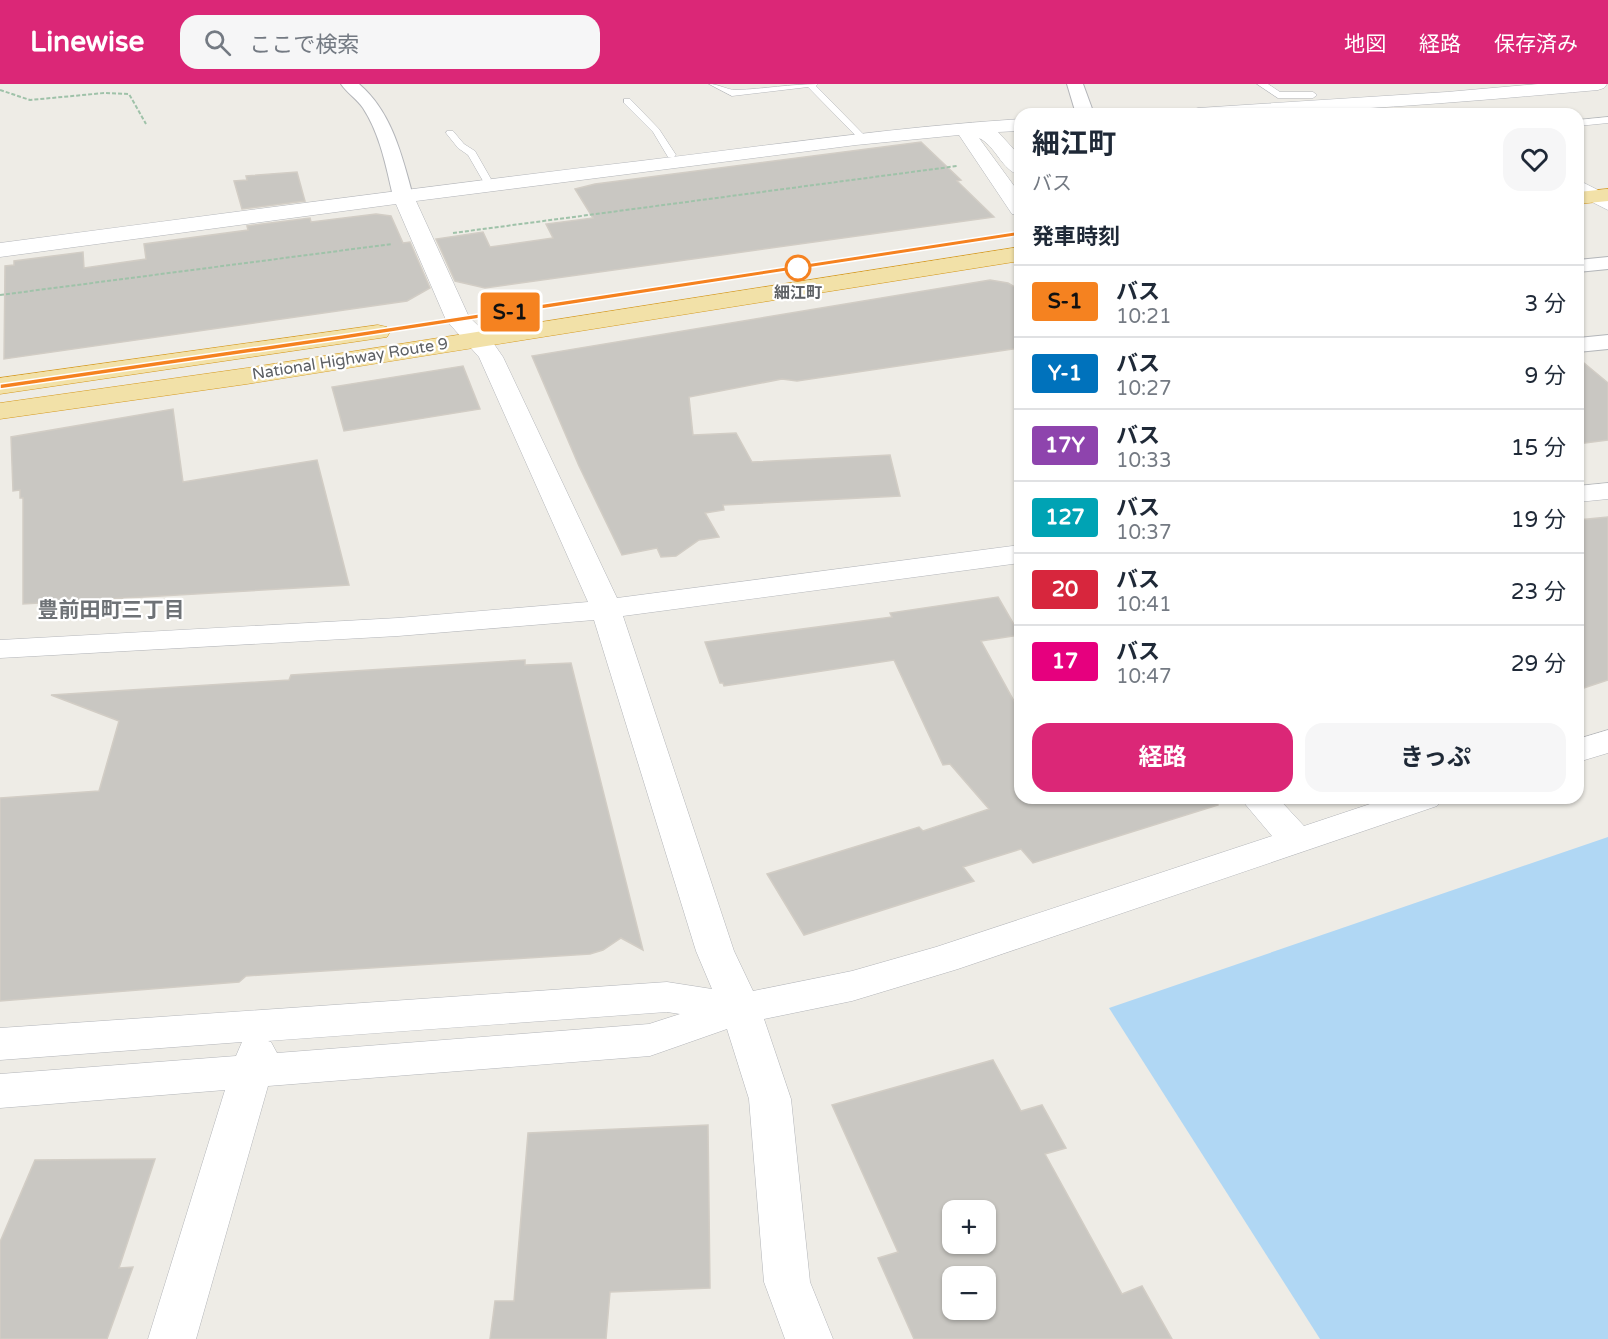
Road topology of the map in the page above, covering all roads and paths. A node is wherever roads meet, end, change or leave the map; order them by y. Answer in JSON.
{"nodes":[{"id":1,"x":349,"y":84,"type":"edge"},
{"id":2,"x":713,"y":84,"type":"edge"},
{"id":3,"x":1075,"y":84,"type":"edge"},
{"id":4,"x":1261,"y":84,"type":"edge"},
{"id":5,"x":1598,"y":84,"type":"edge"},
{"id":6,"x":812,"y":85,"type":"edge"},
{"id":7,"x":0,"y":90,"type":"edge"},
{"id":8,"x":1313,"y":95,"type":"dead end"},
{"id":9,"x":1447,"y":98,"type":"junction"},
{"id":10,"x":627,"y":101,"type":"dead end"},
{"id":11,"x":1083,"y":108,"type":"edge"},
{"id":12,"x":1291,"y":108,"type":"edge"},
{"id":13,"x":1461,"y":108,"type":"edge"},
{"id":14,"x":1608,"y":120,"type":"edge"},
{"id":15,"x":1584,"y":122,"type":"edge"},
{"id":16,"x":146,"y":124,"type":"dead end"},
{"id":17,"x":1014,"y":125,"type":"edge"},
{"id":18,"x":971,"y":127,"type":"junction"},
{"id":19,"x":450,"y":133,"type":"dead end"},
{"id":20,"x":862,"y":138,"type":"junction"},
{"id":21,"x":670,"y":155,"type":"dead end"},
{"id":22,"x":1014,"y":162,"type":"edge"},
{"id":23,"x":964,"y":166,"type":"dead end"},
{"id":24,"x":1608,"y":176,"type":"edge"},
{"id":25,"x":1584,"y":178,"type":"edge"},
{"id":26,"x":486,"y":179,"type":"dead end"},
{"id":27,"x":403,"y":196,"type":"junction"},
{"id":28,"x":1014,"y":201,"type":"edge"},
{"id":29,"x":451,"y":234,"type":"dead end"},
{"id":30,"x":1014,"y":235,"type":"edge"},
{"id":31,"x":396,"y":243,"type":"dead end"},
{"id":32,"x":0,"y":250,"type":"edge"},
{"id":33,"x":1014,"y":255,"type":"edge"},
{"id":34,"x":1608,"y":262,"type":"edge"},
{"id":35,"x":1584,"y":265,"type":"edge"},
{"id":36,"x":680,"y":286,"type":"dead end"},
{"id":37,"x":0,"y":296,"type":"edge"},
{"id":38,"x":472,"y":325,"type":"junction"},
{"id":39,"x":1608,"y":342,"type":"edge"},
{"id":40,"x":1584,"y":344,"type":"edge"},
{"id":41,"x":0,"y":386,"type":"edge"},
{"id":42,"x":0,"y":411,"type":"edge"},
{"id":43,"x":1608,"y":491,"type":"edge"},
{"id":44,"x":1584,"y":493,"type":"edge"},
{"id":45,"x":1014,"y":555,"type":"edge"},
{"id":46,"x":606,"y":609,"type":"junction"},
{"id":47,"x":0,"y":650,"type":"edge"},
{"id":48,"x":1608,"y":741,"type":"edge"},
{"id":49,"x":1584,"y":749,"type":"edge"},
{"id":50,"x":1263,"y":804,"type":"edge"},
{"id":51,"x":1293,"y":804,"type":"edge"},
{"id":52,"x":1407,"y":804,"type":"edge"},
{"id":53,"x":1296,"y":840,"type":"junction"},
{"id":54,"x":741,"y":1009,"type":"junction"},
{"id":55,"x":266,"y":1024,"type":"junction"},
{"id":56,"x":0,"y":1044,"type":"edge"},
{"id":57,"x":251,"y":1072,"type":"junction"},
{"id":58,"x":0,"y":1091,"type":"edge"},
{"id":59,"x":172,"y":1339,"type":"edge"},
{"id":60,"x":809,"y":1339,"type":"edge"}],
"edges":[{"from":1,"to":27,"type":"street"},
{"from":2,"to":6,"type":"lane"},
{"from":3,"to":11,"type":"street"},
{"from":4,"to":8,"type":"lane"},
{"from":5,"to":9,"type":"street"},
{"from":6,"to":20,"type":"lane"},
{"from":7,"to":16,"type":"path"},
{"from":9,"to":12,"type":"street"},
{"from":9,"to":13,"type":"street"},
{"from":10,"to":21,"type":"lane"},
{"from":14,"to":15,"type":"lane"},
{"from":17,"to":18,"type":"street"},
{"from":18,"to":20,"type":"street"},
{"from":18,"to":22,"type":"street"},
{"from":18,"to":28,"type":"street"},
{"from":19,"to":26,"type":"lane"},
{"from":20,"to":27,"type":"street"},
{"from":23,"to":29,"type":"path"},
{"from":24,"to":25,"type":"highway"},
{"from":27,"to":32,"type":"street"},
{"from":27,"to":38,"type":"street"},
{"from":30,"to":36,"type":"highway"},
{"from":31,"to":37,"type":"path"},
{"from":33,"to":38,"type":"highway","name":"National Highway Route 9"},
{"from":34,"to":35,"type":"street"},
{"from":38,"to":41,"type":"highway","name":"National Highway Route 9"},
{"from":38,"to":42,"type":"highway","name":"National Highway Route 9"},
{"from":38,"to":46,"type":"street"},
{"from":39,"to":40,"type":"street"},
{"from":43,"to":44,"type":"street"},
{"from":45,"to":46,"type":"street"},
{"from":46,"to":47,"type":"street"},
{"from":46,"to":54,"type":"street"},
{"from":48,"to":49,"type":"street"},
{"from":50,"to":53,"type":"street"},
{"from":51,"to":53,"type":"street"},
{"from":52,"to":53,"type":"street"},
{"from":53,"to":54,"type":"street"},
{"from":54,"to":55,"type":"street"},
{"from":54,"to":57,"type":"street"},
{"from":54,"to":60,"type":"street"},
{"from":55,"to":56,"type":"street"},
{"from":55,"to":57,"type":"street"},
{"from":57,"to":58,"type":"street"},
{"from":57,"to":59,"type":"street"}]}
